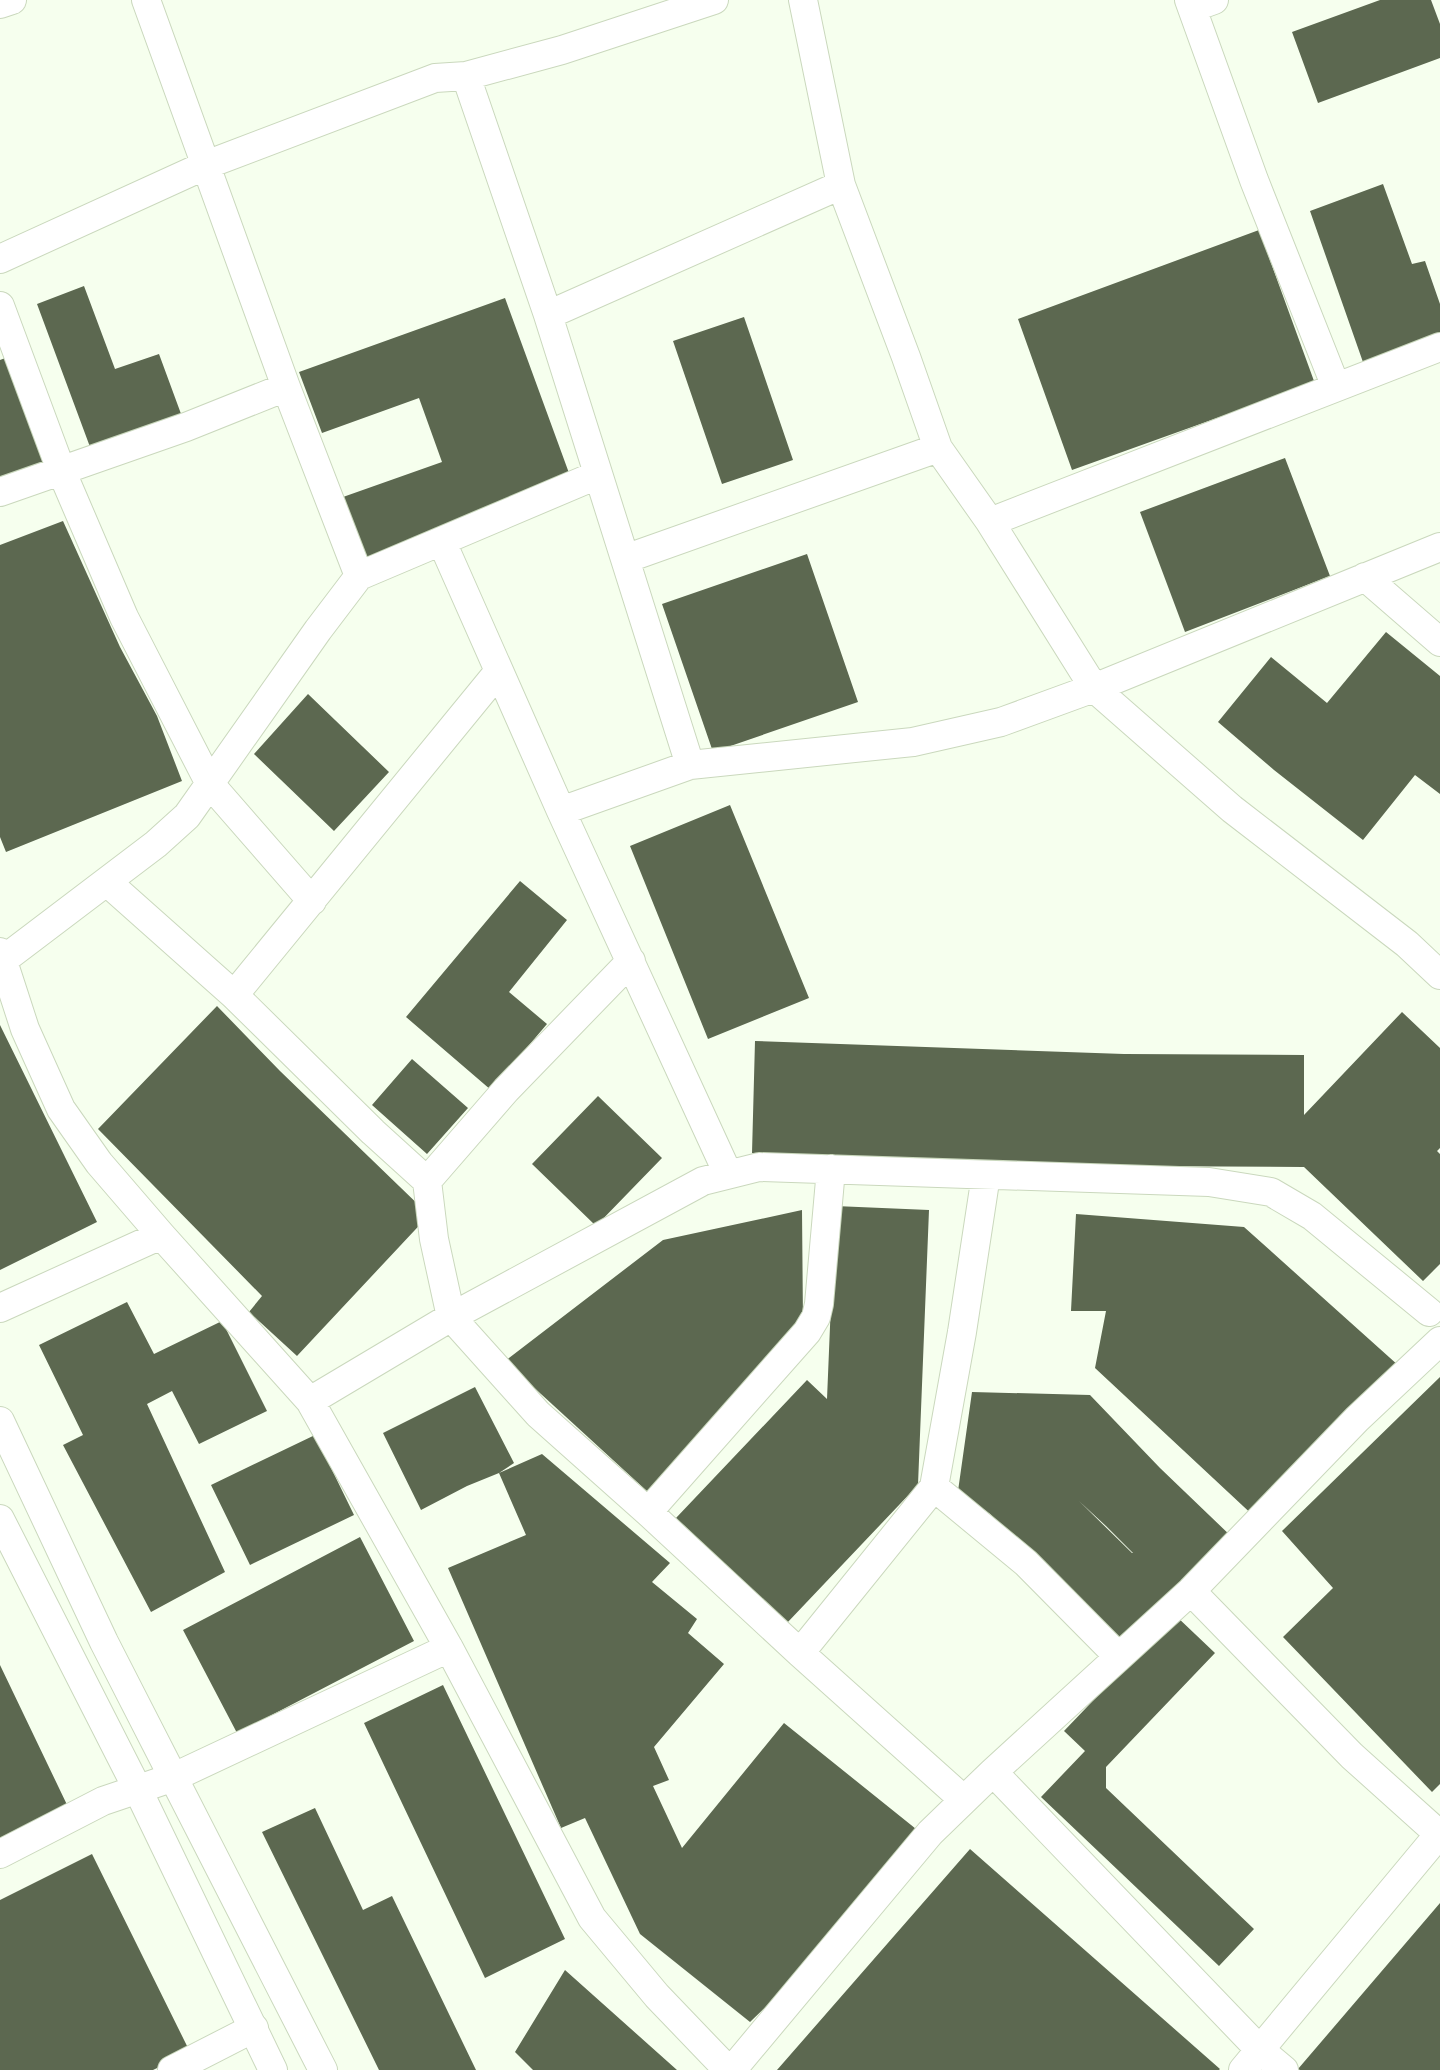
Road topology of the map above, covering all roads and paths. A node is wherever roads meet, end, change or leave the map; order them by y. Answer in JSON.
{"nodes":[{"id":1,"x":12,"y":0,"type":"edge"},
{"id":2,"x":146,"y":0,"type":"edge"},
{"id":3,"x":714,"y":0,"type":"edge"},
{"id":4,"x":803,"y":0,"type":"edge"},
{"id":5,"x":1198,"y":3,"type":"edge"},
{"id":6,"x":0,"y":4,"type":"edge"},
{"id":7,"x":466,"y":76,"type":"junction"},
{"id":8,"x":206,"y":165,"type":"junction"},
{"id":9,"x":840,"y":185,"type":"junction"},
{"id":10,"x":0,"y":259,"type":"edge"},
{"id":11,"x":0,"y":306,"type":"edge"},
{"id":12,"x":548,"y":316,"type":"junction"},
{"id":13,"x":1440,"y":348,"type":"edge"},
{"id":14,"x":286,"y":386,"type":"junction"},
{"id":15,"x":1336,"y":387,"type":"junction"},
{"id":16,"x":938,"y":448,"type":"junction"},
{"id":17,"x":61,"y":470,"type":"junction"},
{"id":18,"x":597,"y":475,"type":"junction"},
{"id":19,"x":0,"y":492,"type":"edge"},
{"id":20,"x":990,"y":522,"type":"junction"},
{"id":21,"x":442,"y":542,"type":"junction"},
{"id":22,"x":1440,"y":547,"type":"edge"},
{"id":23,"x":625,"y":558,"type":"junction"},
{"id":24,"x":359,"y":576,"type":"junction"},
{"id":25,"x":1365,"y":577,"type":"junction"},
{"id":26,"x":1440,"y":642,"type":"edge"},
{"id":27,"x":499,"y":671,"type":"junction"},
{"id":28,"x":1094,"y":688,"type":"junction"},
{"id":29,"x":690,"y":765,"type":"junction"},
{"id":30,"x":210,"y":784,"type":"junction"},
{"id":31,"x":561,"y":811,"type":"junction"},
{"id":32,"x":107,"y":882,"type":"junction"},
{"id":33,"x":312,"y":901,"type":"junction"},
{"id":34,"x":2,"y":956,"type":"edge"},
{"id":35,"x":632,"y":961,"type":"junction"},
{"id":36,"x":1440,"y":974,"type":"edge"},
{"id":37,"x":234,"y":995,"type":"junction"},
{"id":38,"x":832,"y":1169,"type":"junction"},
{"id":39,"x":728,"y":1174,"type":"junction"},
{"id":40,"x":986,"y":1175,"type":"junction"},
{"id":41,"x":427,"y":1181,"type":"junction"},
{"id":42,"x":161,"y":1235,"type":"junction"},
{"id":43,"x":0,"y":1308,"type":"edge"},
{"id":44,"x":1436,"y":1311,"type":"edge"},
{"id":45,"x":451,"y":1317,"type":"junction"},
{"id":46,"x":1440,"y":1341,"type":"edge"},
{"id":47,"x":310,"y":1401,"type":"junction"},
{"id":48,"x":0,"y":1421,"type":"edge"},
{"id":49,"x":934,"y":1487,"type":"junction"},
{"id":50,"x":648,"y":1512,"type":"junction"},
{"id":51,"x":0,"y":1519,"type":"edge"},
{"id":52,"x":1191,"y":1591,"type":"junction"},
{"id":53,"x":449,"y":1648,"type":"junction"},
{"id":54,"x":800,"y":1653,"type":"junction"},
{"id":55,"x":1118,"y":1656,"type":"junction"},
{"id":56,"x":993,"y":1772,"type":"junction"},
{"id":57,"x":174,"y":1777,"type":"junction"},
{"id":58,"x":138,"y":1790,"type":"junction"},
{"id":59,"x":964,"y":1800,"type":"junction"},
{"id":60,"x":1440,"y":1834,"type":"edge"},
{"id":61,"x":0,"y":1854,"type":"edge"},
{"id":62,"x":254,"y":2028,"type":"junction"},
{"id":63,"x":1252,"y":2060,"type":"edge"},
{"id":64,"x":172,"y":2070,"type":"edge"},
{"id":65,"x":274,"y":2070,"type":"edge"},
{"id":66,"x":323,"y":2070,"type":"edge"},
{"id":67,"x":728,"y":2070,"type":"edge"},
{"id":68,"x":732,"y":2070,"type":"edge"},
{"id":69,"x":1284,"y":2070,"type":"edge"}],
"edges":[{"from":1,"to":6,"type":"street"},
{"from":2,"to":8,"type":"street"},
{"from":3,"to":7,"type":"street"},
{"from":4,"to":9,"type":"street"},
{"from":5,"to":15,"type":"street"},
{"from":7,"to":8,"type":"street"},
{"from":7,"to":12,"type":"street"},
{"from":8,"to":10,"type":"street"},
{"from":8,"to":14,"type":"street"},
{"from":9,"to":12,"type":"street"},
{"from":9,"to":16,"type":"street"},
{"from":11,"to":17,"type":"street"},
{"from":12,"to":18,"type":"street"},
{"from":13,"to":15,"type":"street"},
{"from":14,"to":17,"type":"street"},
{"from":14,"to":24,"type":"street"},
{"from":15,"to":20,"type":"street"},
{"from":16,"to":20,"type":"street"},
{"from":16,"to":23,"type":"street"},
{"from":17,"to":19,"type":"street"},
{"from":17,"to":30,"type":"street"},
{"from":18,"to":21,"type":"street"},
{"from":18,"to":23,"type":"street"},
{"from":20,"to":28,"type":"street"},
{"from":21,"to":24,"type":"street"},
{"from":21,"to":27,"type":"street"},
{"from":22,"to":25,"type":"street"},
{"from":23,"to":29,"type":"street"},
{"from":24,"to":30,"type":"street"},
{"from":25,"to":26,"type":"street"},
{"from":25,"to":28,"type":"street"},
{"from":27,"to":31,"type":"street"},
{"from":27,"to":33,"type":"street"},
{"from":28,"to":29,"type":"street"},
{"from":28,"to":36,"type":"street"},
{"from":29,"to":31,"type":"street"},
{"from":30,"to":32,"type":"street"},
{"from":30,"to":33,"type":"street"},
{"from":31,"to":35,"type":"street"},
{"from":32,"to":34,"type":"street"},
{"from":32,"to":37,"type":"street"},
{"from":33,"to":37,"type":"street"},
{"from":34,"to":42,"type":"street"},
{"from":35,"to":39,"type":"street"},
{"from":35,"to":41,"type":"street"},
{"from":37,"to":41,"type":"street"},
{"from":38,"to":39,"type":"street"},
{"from":38,"to":40,"type":"street"},
{"from":38,"to":50,"type":"street"},
{"from":39,"to":45,"type":"street"},
{"from":40,"to":44,"type":"street"},
{"from":40,"to":49,"type":"street"},
{"from":41,"to":45,"type":"street"},
{"from":42,"to":43,"type":"street"},
{"from":42,"to":47,"type":"street"},
{"from":45,"to":47,"type":"street"},
{"from":45,"to":50,"type":"street"},
{"from":46,"to":52,"type":"street"},
{"from":47,"to":53,"type":"street"},
{"from":48,"to":57,"type":"street"},
{"from":49,"to":54,"type":"street"},
{"from":49,"to":55,"type":"street"},
{"from":50,"to":54,"type":"street"},
{"from":51,"to":58,"type":"street"},
{"from":52,"to":55,"type":"street"},
{"from":52,"to":60,"type":"street"},
{"from":53,"to":57,"type":"street"},
{"from":53,"to":67,"type":"street"},
{"from":54,"to":59,"type":"street"},
{"from":55,"to":56,"type":"street"},
{"from":56,"to":59,"type":"street"},
{"from":56,"to":63,"type":"street"},
{"from":57,"to":58,"type":"street"},
{"from":57,"to":66,"type":"street"},
{"from":58,"to":61,"type":"street"},
{"from":58,"to":62,"type":"street"},
{"from":59,"to":68,"type":"street"},
{"from":60,"to":63,"type":"street"},
{"from":62,"to":64,"type":"street"},
{"from":62,"to":65,"type":"street"},
{"from":63,"to":69,"type":"street"}]}
